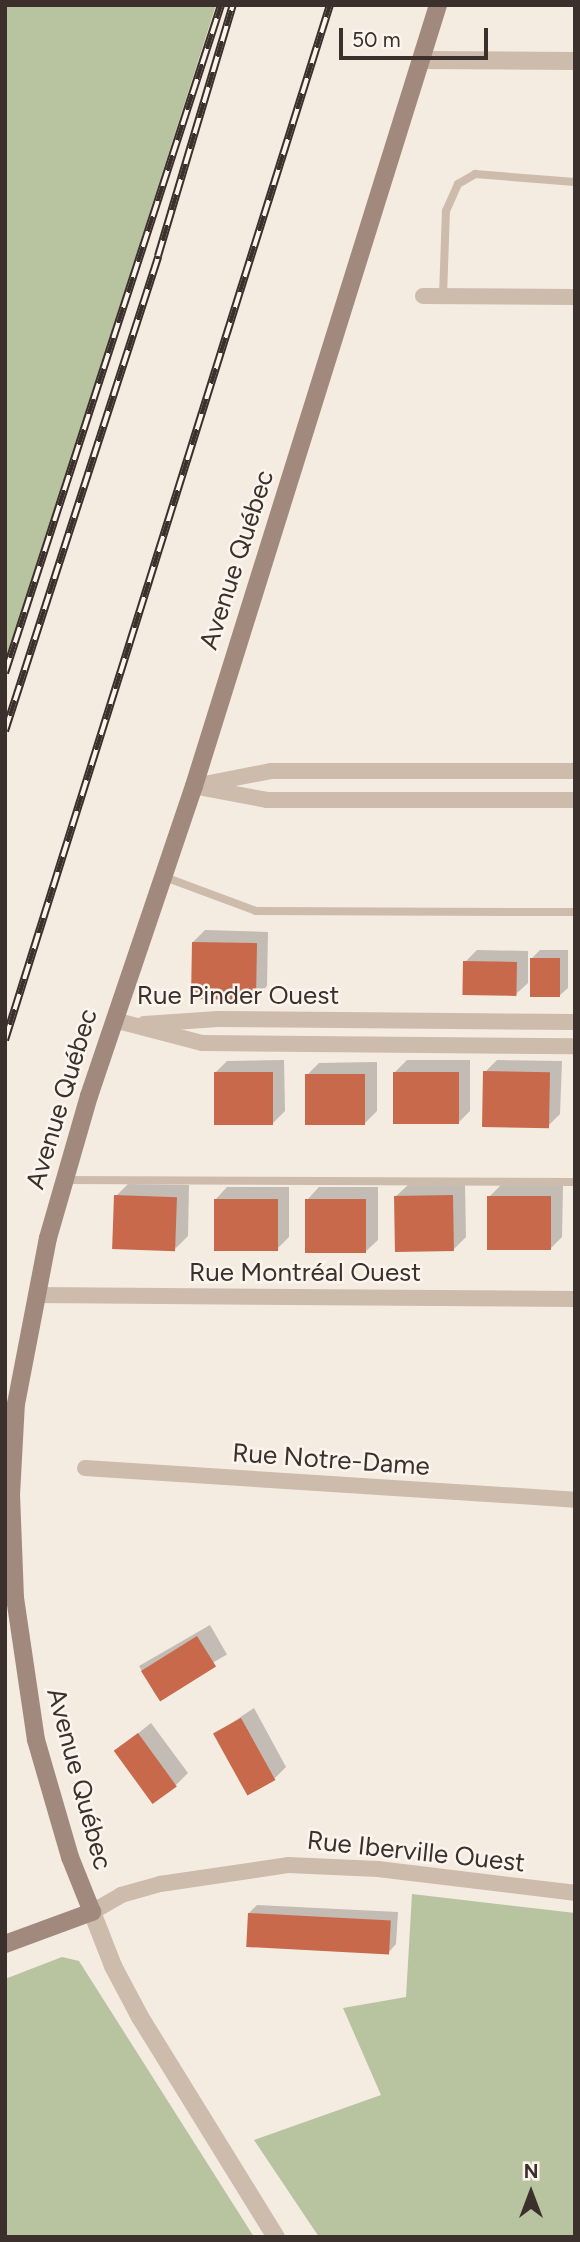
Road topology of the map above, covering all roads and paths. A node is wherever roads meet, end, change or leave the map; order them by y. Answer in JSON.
{"nodes":[{"id":1,"x":438,"y":5,"type":"edge"},
{"id":2,"x":421,"y":60,"type":"junction"},
{"id":3,"x":575,"y":61,"type":"edge"},
{"id":4,"x":575,"y":182,"type":"edge"},
{"id":5,"x":423,"y":296,"type":"dead end"},
{"id":6,"x":443,"y":296,"type":"junction"},
{"id":7,"x":575,"y":297,"type":"edge"},
{"id":8,"x":575,"y":771,"type":"edge"},
{"id":9,"x":194,"y":786,"type":"junction"},
{"id":10,"x":575,"y":800,"type":"edge"},
{"id":11,"x":162,"y":876,"type":"junction"},
{"id":12,"x":575,"y":912,"type":"edge"},
{"id":13,"x":114,"y":1020,"type":"junction"},
{"id":14,"x":575,"y":1022,"type":"edge"},
{"id":15,"x":575,"y":1046,"type":"edge"},
{"id":16,"x":62,"y":1180,"type":"junction"},
{"id":17,"x":575,"y":1182,"type":"edge"},
{"id":18,"x":36,"y":1295,"type":"junction"},
{"id":19,"x":575,"y":1299,"type":"edge"},
{"id":20,"x":9,"y":1455,"type":"edge"},
{"id":21,"x":85,"y":1468,"type":"dead end"},
{"id":22,"x":575,"y":1500,"type":"edge"},
{"id":23,"x":10,"y":1598,"type":"edge"},
{"id":24,"x":575,"y":1893,"type":"edge"},
{"id":25,"x":92,"y":1912,"type":"junction"},
{"id":26,"x":5,"y":1944,"type":"edge"},
{"id":27,"x":276,"y":2237,"type":"edge"}],
"edges":[{"from":1,"to":2,"type":"main road","name":"Avenue Québec"},
{"from":2,"to":3,"type":"street"},
{"from":2,"to":9,"type":"main road","name":"Avenue Québec"},
{"from":4,"to":6,"type":"lane"},
{"from":5,"to":6,"type":"street"},
{"from":6,"to":7,"type":"street"},
{"from":8,"to":9,"type":"street"},
{"from":9,"to":10,"type":"street"},
{"from":9,"to":11,"type":"main road","name":"Avenue Québec"},
{"from":11,"to":12,"type":"lane"},
{"from":11,"to":13,"type":"main road","name":"Avenue Québec"},
{"from":13,"to":14,"type":"street","name":"Rue Pinder Ouest"},
{"from":13,"to":15,"type":"street","name":"Rue Pinder Ouest"},
{"from":13,"to":16,"type":"main road","name":"Avenue Québec"},
{"from":16,"to":17,"type":"lane"},
{"from":16,"to":18,"type":"main road","name":"Avenue Québec"},
{"from":18,"to":19,"type":"street","name":"Rue Montréal Ouest"},
{"from":18,"to":20,"type":"main road","name":"Avenue Québec"},
{"from":20,"to":23,"type":"main road","name":"Avenue Québec"},
{"from":21,"to":22,"type":"street","name":"Rue Notre-Dame"},
{"from":23,"to":25,"type":"main road","name":"Avenue Québec"},
{"from":24,"to":25,"type":"street","name":"Rue Iberville Ouest"},
{"from":25,"to":26,"type":"main road"},
{"from":25,"to":27,"type":"street","name":"Avenue Québec"}]}
